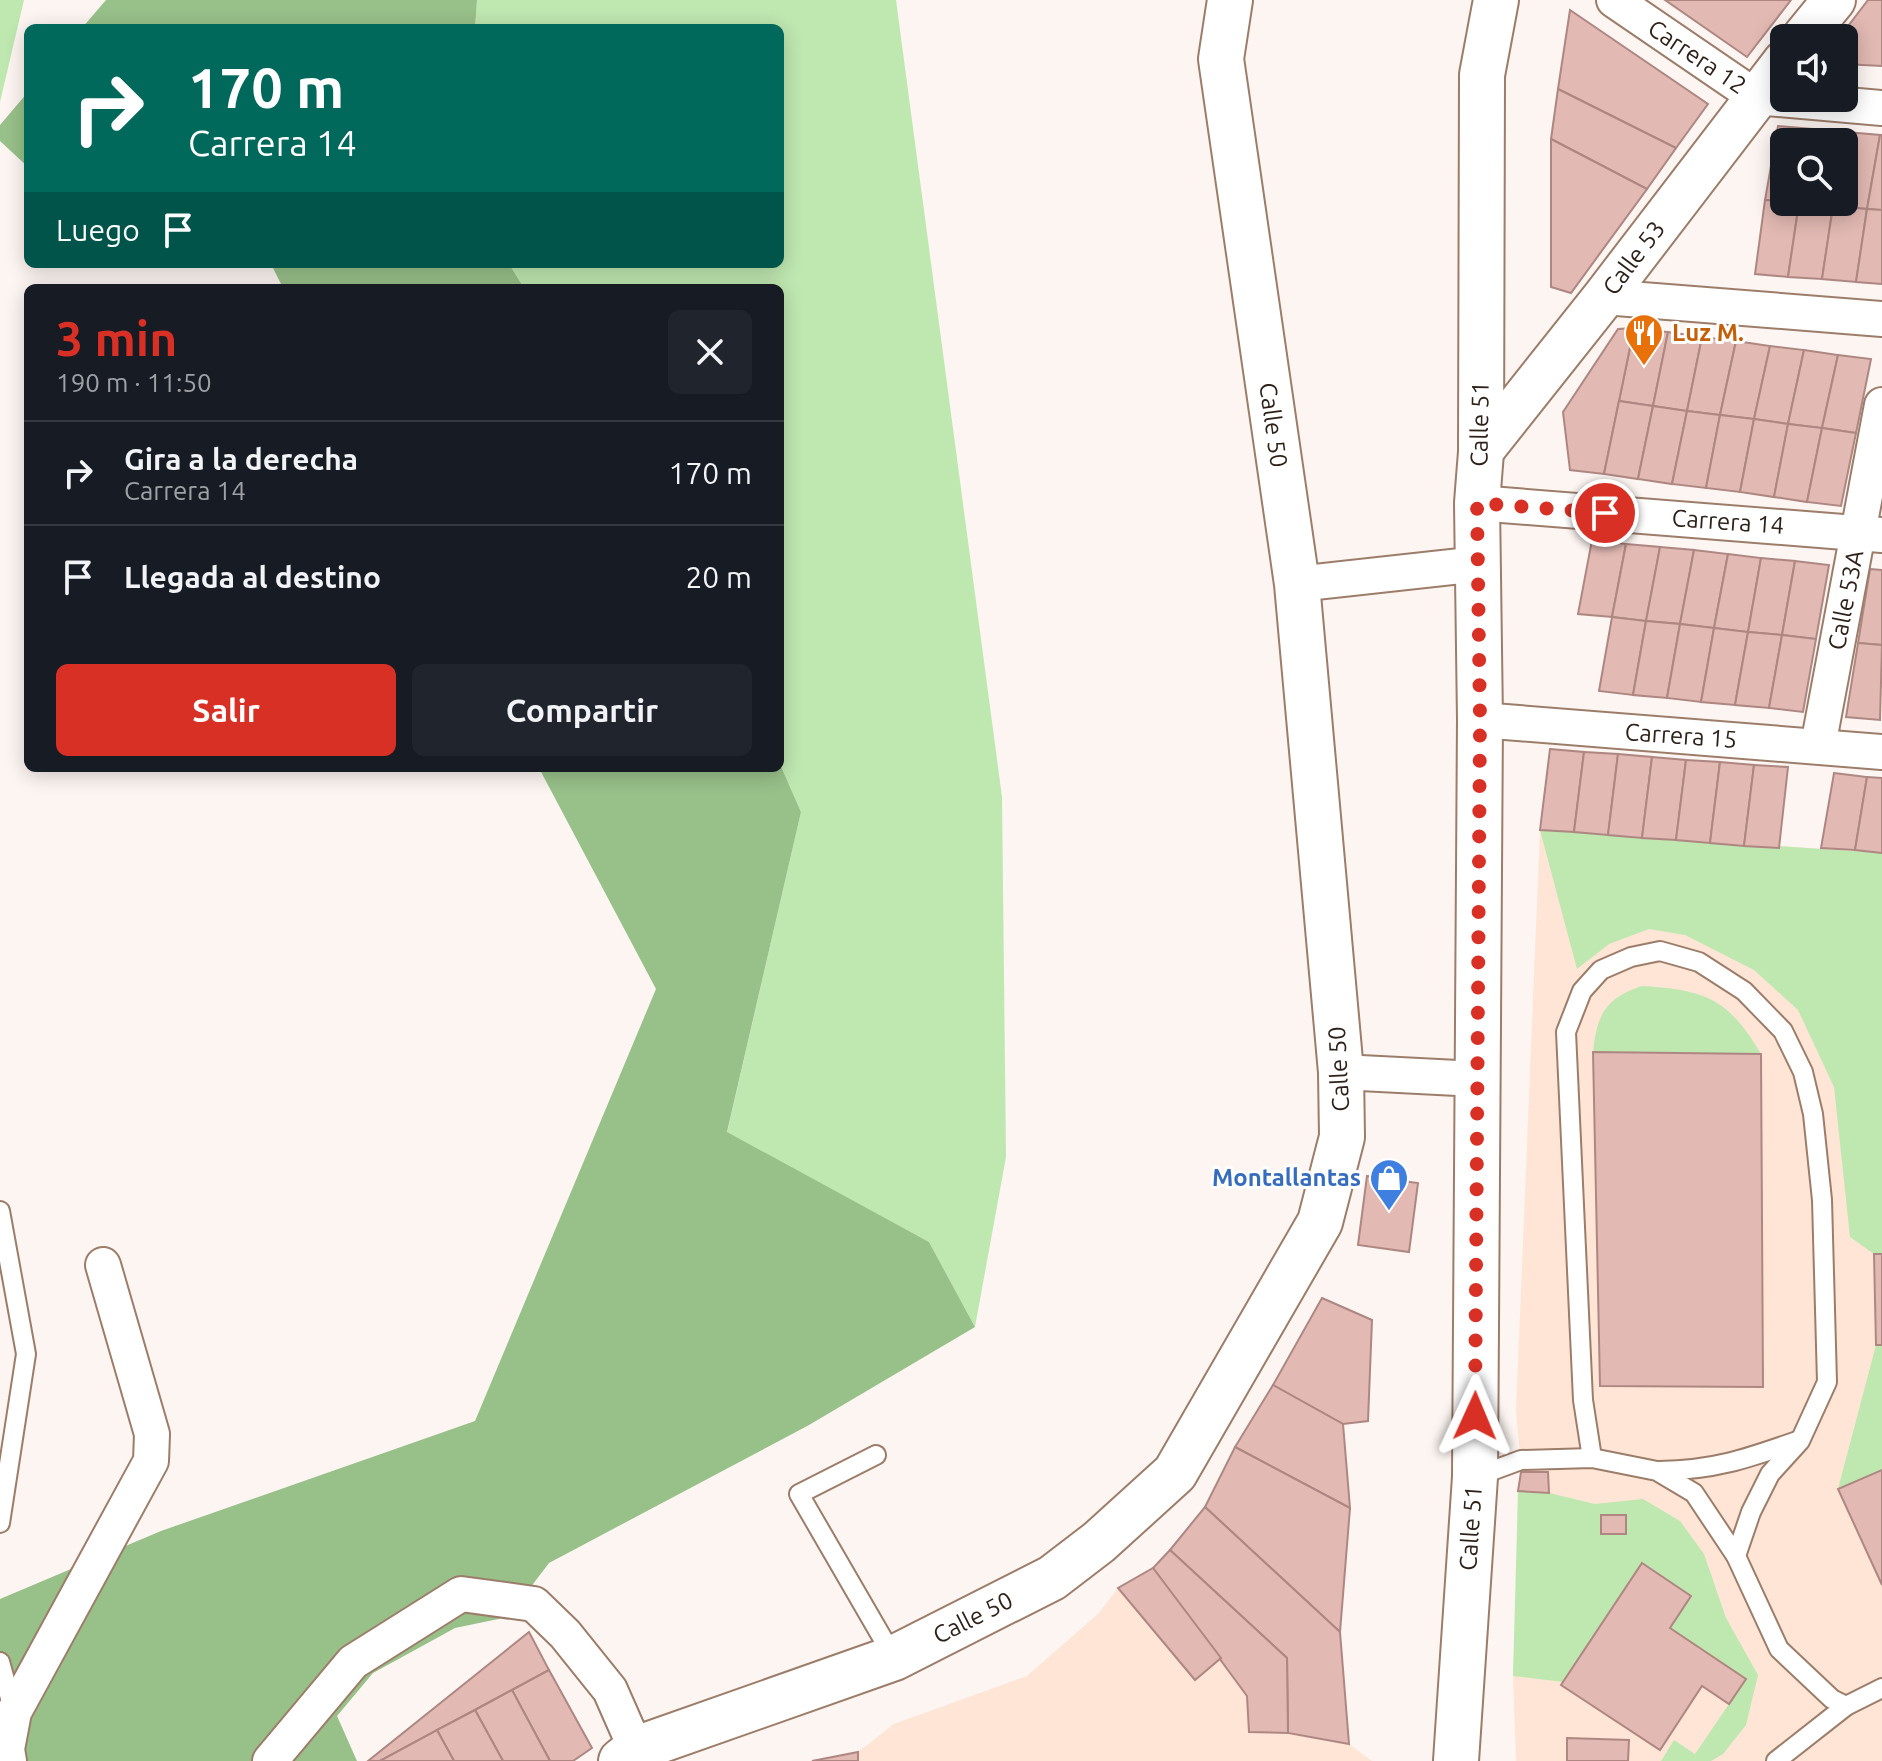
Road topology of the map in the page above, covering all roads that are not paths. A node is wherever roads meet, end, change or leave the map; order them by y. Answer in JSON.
{"nodes":[{"id":1,"x":1230,"y":0,"type":"edge"},
{"id":2,"x":1496,"y":0,"type":"edge"},
{"id":3,"x":1614,"y":0,"type":"edge"},
{"id":4,"x":1834,"y":0,"type":"edge"},
{"id":5,"x":1814,"y":24,"type":"edge"},
{"id":6,"x":1770,"y":80,"type":"edge"},
{"id":7,"x":1756,"y":97,"type":"junction"},
{"id":8,"x":1882,"y":108,"type":"edge"},
{"id":9,"x":1604,"y":297,"type":"junction"},
{"id":10,"x":1882,"y":319,"type":"edge"},
{"id":11,"x":1882,"y":405,"type":"edge"},
{"id":12,"x":1481,"y":452,"type":"junction"},
{"id":13,"x":1477,"y":503,"type":"junction"},
{"id":14,"x":1870,"y":534,"type":"edge"},
{"id":15,"x":1479,"y":564,"type":"junction"},
{"id":16,"x":1297,"y":584,"type":"junction"},
{"id":17,"x":1480,"y":720,"type":"junction"},
{"id":18,"x":1818,"y":746,"type":"junction"},
{"id":19,"x":1882,"y":752,"type":"edge"},
{"id":20,"x":1341,"y":1072,"type":"junction"},
{"id":21,"x":1477,"y":1079,"type":"junction"},
{"id":22,"x":0,"y":1211,"type":"edge"},
{"id":23,"x":103,"y":1265,"type":"dead end"},
{"id":24,"x":1800,"y":1441,"type":"junction"},
{"id":25,"x":876,"y":1455,"type":"dead end"},
{"id":26,"x":1592,"y":1458,"type":"junction"},
{"id":27,"x":1657,"y":1471,"type":"junction"},
{"id":28,"x":1475,"y":1477,"type":"junction"},
{"id":29,"x":0,"y":1523,"type":"edge"},
{"id":30,"x":1736,"y":1556,"type":"junction"},
{"id":31,"x":894,"y":1658,"type":"junction"},
{"id":32,"x":0,"y":1662,"type":"edge"},
{"id":33,"x":1882,"y":1688,"type":"edge"},
{"id":34,"x":1846,"y":1706,"type":"junction"},
{"id":35,"x":14,"y":1712,"type":"junction"},
{"id":36,"x":628,"y":1755,"type":"edge"},
{"id":37,"x":9,"y":1761,"type":"edge"},
{"id":38,"x":270,"y":1761,"type":"edge"},
{"id":39,"x":1456,"y":1761,"type":"edge"},
{"id":40,"x":1776,"y":1761,"type":"edge"}],
"edges":[{"from":1,"to":16,"type":"main road","name":"Calle 50"},
{"from":2,"to":12,"type":"main road","name":"Calle 51"},
{"from":3,"to":7,"type":"street","name":"Carrera 12"},
{"from":4,"to":5,"type":"street"},
{"from":6,"to":7,"type":"street","name":"Calle 53"},
{"from":7,"to":8,"type":"street","name":"Carrera 12"},
{"from":7,"to":9,"type":"street","name":"Calle 53"},
{"from":9,"to":10,"type":"street"},
{"from":9,"to":12,"type":"street","name":"Calle 53"},
{"from":11,"to":14,"type":"street","name":"Calle 53A"},
{"from":12,"to":13,"type":"main road","name":"Calle 51"},
{"from":13,"to":14,"type":"street","name":"Carrera 14"},
{"from":13,"to":15,"type":"main road","name":"Calle 51"},
{"from":14,"to":18,"type":"street","name":"Calle 53A"},
{"from":15,"to":16,"type":"street"},
{"from":15,"to":17,"type":"main road","name":"Calle 51"},
{"from":16,"to":20,"type":"main road","name":"Calle 50"},
{"from":17,"to":18,"type":"street","name":"Carrera 15"},
{"from":17,"to":21,"type":"main road","name":"Calle 51"},
{"from":18,"to":19,"type":"street","name":"Carrera 15"},
{"from":20,"to":21,"type":"street"},
{"from":20,"to":31,"type":"main road","name":"Calle 50"},
{"from":21,"to":28,"type":"main road","name":"Calle 51"},
{"from":22,"to":29,"type":"lane"},
{"from":23,"to":35,"type":"street"},
{"from":24,"to":26,"type":"lane"},
{"from":24,"to":27,"type":"lane"},
{"from":24,"to":30,"type":"lane"},
{"from":25,"to":31,"type":"lane"},
{"from":26,"to":27,"type":"lane"},
{"from":26,"to":28,"type":"lane"},
{"from":27,"to":30,"type":"lane"},
{"from":28,"to":39,"type":"main road","name":"Calle 51"},
{"from":30,"to":34,"type":"lane"},
{"from":31,"to":36,"type":"main road","name":"Calle 50"},
{"from":32,"to":35,"type":"lane"},
{"from":33,"to":34,"type":"lane"},
{"from":34,"to":40,"type":"lane"},
{"from":35,"to":37,"type":"street"},
{"from":36,"to":38,"type":"street"}]}
